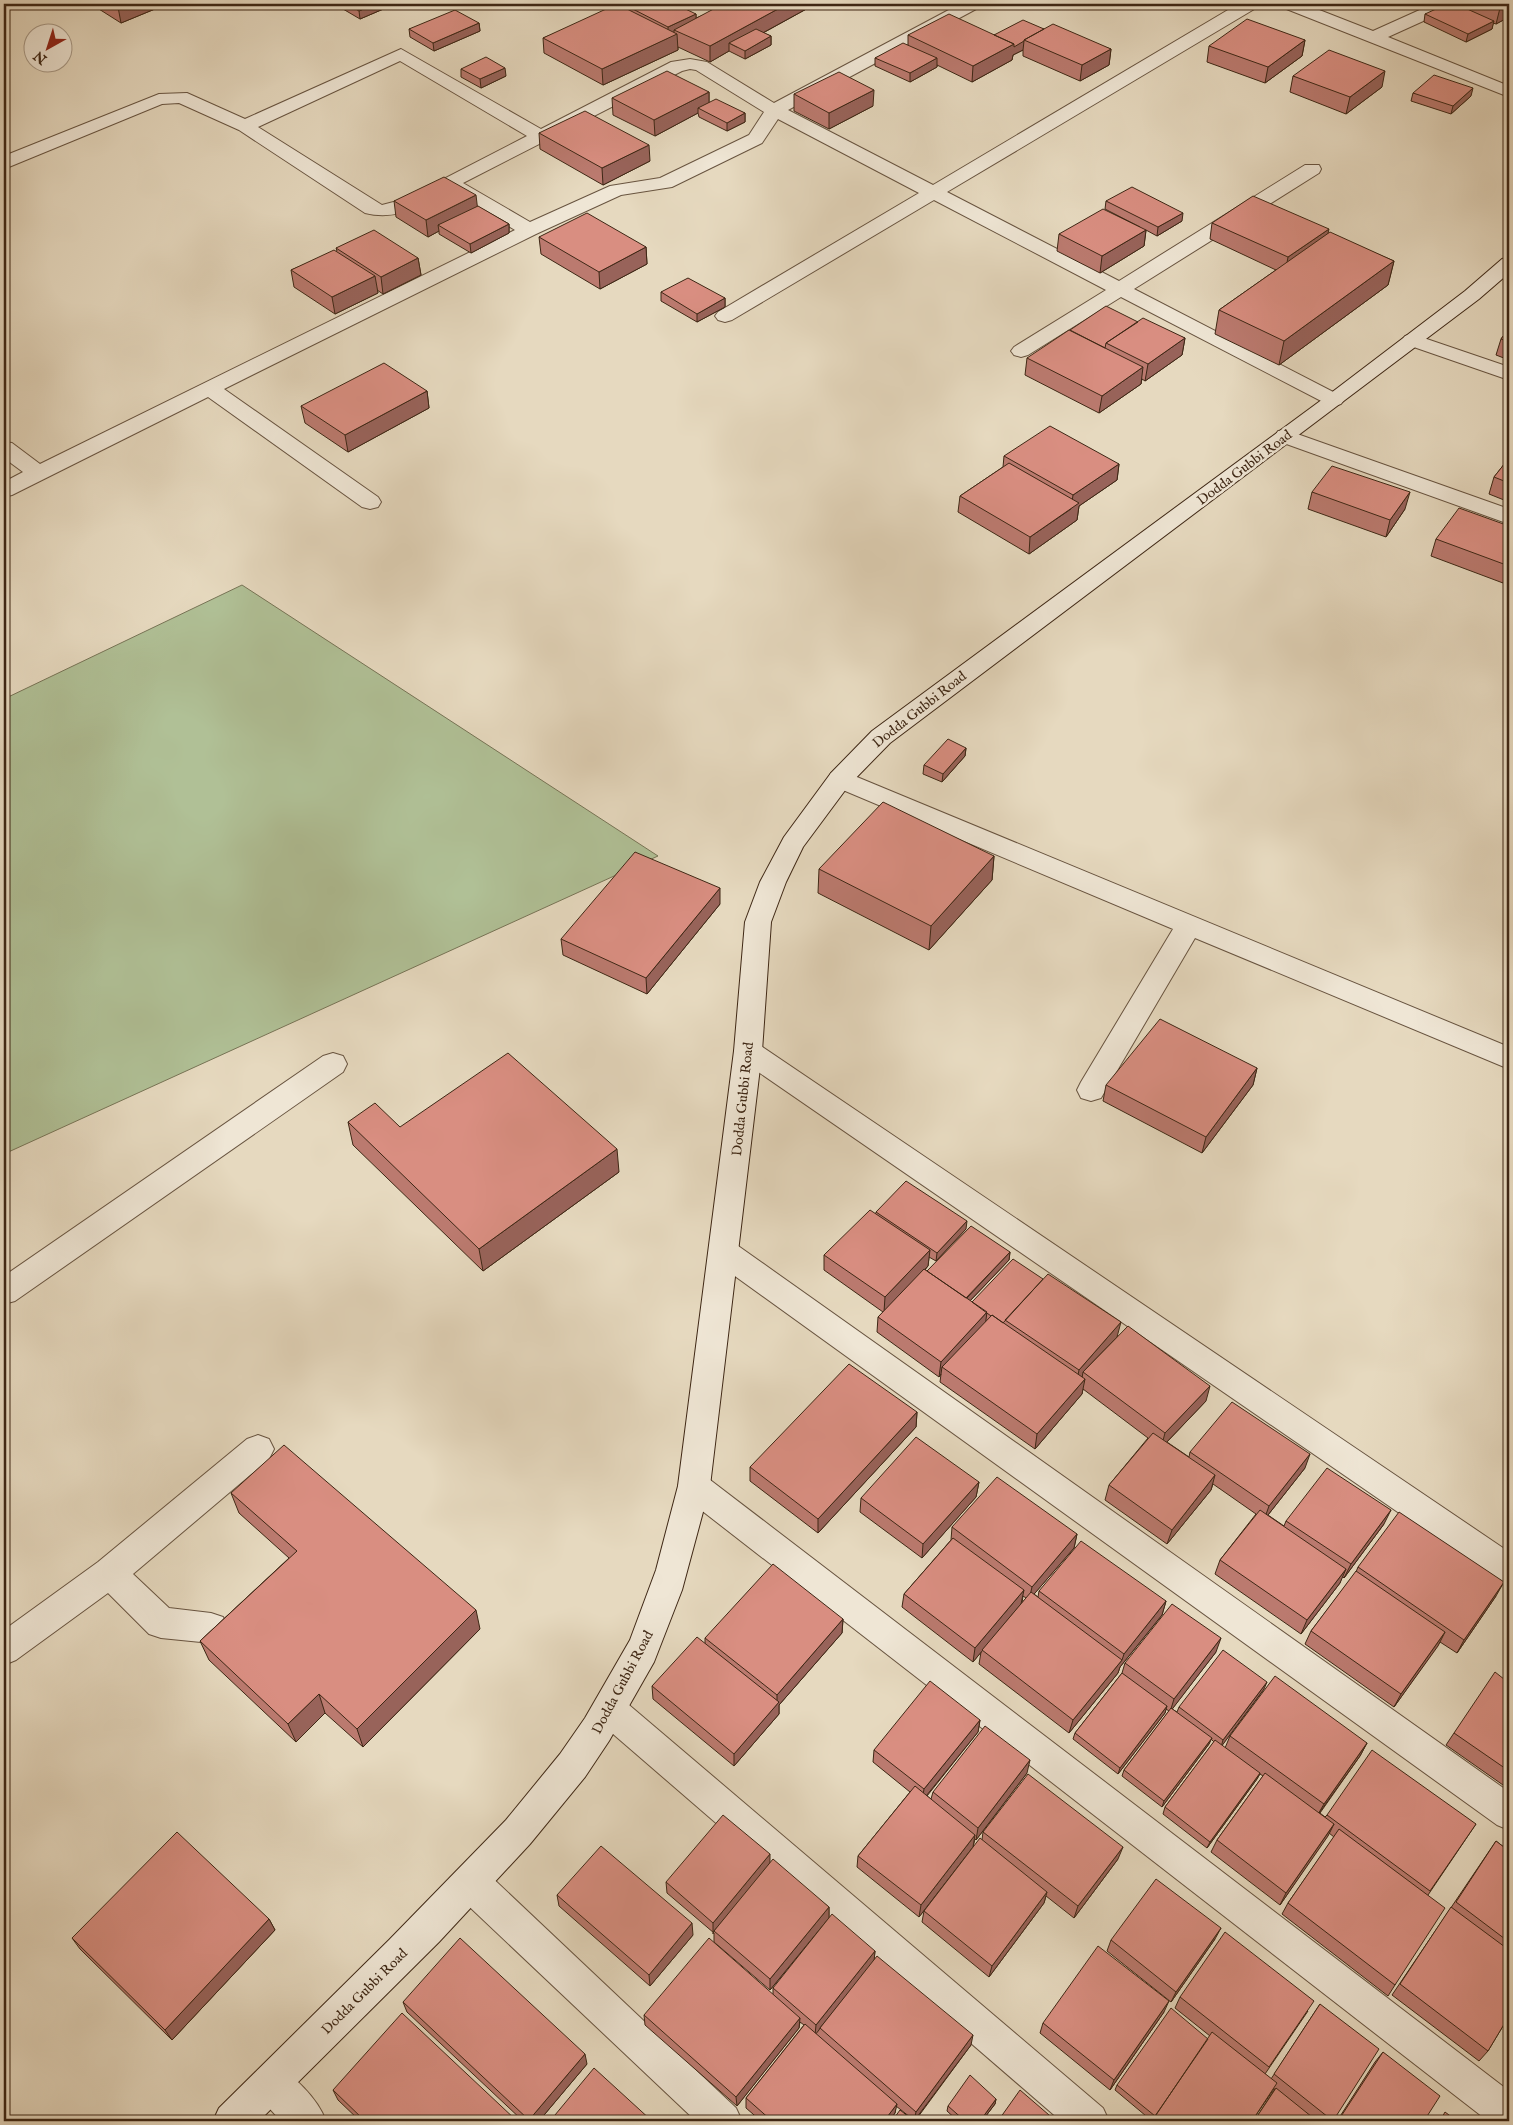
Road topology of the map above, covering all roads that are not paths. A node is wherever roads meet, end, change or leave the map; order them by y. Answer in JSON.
{"nodes":[{"id":1,"x":972,"y":4,"type":"edge"},
{"id":2,"x":1250,"y":4,"type":"edge"},
{"id":3,"x":1290,"y":4,"type":"edge"},
{"id":4,"x":1446,"y":4,"type":"edge"},
{"id":5,"x":1374,"y":37,"type":"junction"},
{"id":6,"x":1509,"y":92,"type":"edge"},
{"id":7,"x":774,"y":110,"type":"junction"},
{"id":8,"x":245,"y":126,"type":"junction"},
{"id":9,"x":539,"y":135,"type":"junction"},
{"id":10,"x":4,"y":164,"type":"edge"},
{"id":11,"x":1312,"y":169,"type":"dead end"},
{"id":12,"x":450,"y":183,"type":"junction"},
{"id":13,"x":932,"y":192,"type":"junction"},
{"id":14,"x":529,"y":230,"type":"junction"},
{"id":15,"x":1509,"y":263,"type":"edge"},
{"id":16,"x":1118,"y":289,"type":"junction"},
{"id":17,"x":725,"y":316,"type":"dead end"},
{"id":18,"x":1412,"y":340,"type":"junction"},
{"id":19,"x":1021,"y":351,"type":"dead end"},
{"id":20,"x":1509,"y":374,"type":"edge"},
{"id":21,"x":209,"y":388,"type":"junction"},
{"id":22,"x":1334,"y":400,"type":"junction"},
{"id":23,"x":1286,"y":436,"type":"junction"},
{"id":24,"x":4,"y":448,"type":"edge"},
{"id":25,"x":38,"y":473,"type":"junction"},
{"id":26,"x":4,"y":490,"type":"edge"},
{"id":27,"x":370,"y":502,"type":"dead end"},
{"id":28,"x":1509,"y":517,"type":"edge"},
{"id":29,"x":840,"y":779,"type":"junction"},
{"id":30,"x":1189,"y":925,"type":"junction"},
{"id":31,"x":748,"y":1051,"type":"junction"},
{"id":32,"x":1509,"y":1058,"type":"edge"},
{"id":33,"x":333,"y":1064,"type":"dead end"},
{"id":34,"x":1091,"y":1090,"type":"dead end"},
{"id":35,"x":724,"y":1252,"type":"junction"},
{"id":36,"x":4,"y":1292,"type":"edge"},
{"id":37,"x":258,"y":1449,"type":"dead end"},
{"id":38,"x":694,"y":1486,"type":"junction"},
{"id":39,"x":1509,"y":1570,"type":"edge"},
{"id":40,"x":110,"y":1573,"type":"junction"},
{"id":41,"x":210,"y":1628,"type":"dead end"},
{"id":42,"x":4,"y":1650,"type":"edge"},
{"id":43,"x":610,"y":1710,"type":"junction"},
{"id":44,"x":1509,"y":1813,"type":"edge"},
{"id":45,"x":471,"y":1883,"type":"junction"},
{"id":46,"x":271,"y":2083,"type":"junction"},
{"id":47,"x":1509,"y":2114,"type":"edge"},
{"id":48,"x":232,"y":2121,"type":"edge"},
{"id":49,"x":307,"y":2121,"type":"edge"},
{"id":50,"x":723,"y":2121,"type":"edge"},
{"id":51,"x":1090,"y":2121,"type":"edge"}],
"edges":[{"from":1,"to":7,"type":"street"},
{"from":2,"to":13,"type":"street"},
{"from":3,"to":5,"type":"street"},
{"from":4,"to":5,"type":"street"},
{"from":5,"to":6,"type":"street"},
{"from":7,"to":9,"type":"street"},
{"from":7,"to":13,"type":"street"},
{"from":7,"to":14,"type":"street"},
{"from":8,"to":9,"type":"street"},
{"from":8,"to":10,"type":"street"},
{"from":8,"to":12,"type":"street"},
{"from":9,"to":12,"type":"street"},
{"from":11,"to":16,"type":"street"},
{"from":12,"to":14,"type":"street"},
{"from":13,"to":16,"type":"street"},
{"from":13,"to":17,"type":"street"},
{"from":14,"to":21,"type":"street"},
{"from":15,"to":18,"type":"street","name":"Dodda Gubbi Road"},
{"from":16,"to":19,"type":"street"},
{"from":16,"to":22,"type":"street"},
{"from":18,"to":20,"type":"street"},
{"from":18,"to":22,"type":"street","name":"Dodda Gubbi Road"},
{"from":21,"to":25,"type":"street"},
{"from":21,"to":27,"type":"street"},
{"from":22,"to":23,"type":"street","name":"Dodda Gubbi Road"},
{"from":23,"to":28,"type":"street"},
{"from":23,"to":29,"type":"street","name":"Dodda Gubbi Road"},
{"from":24,"to":25,"type":"street"},
{"from":25,"to":26,"type":"street"},
{"from":29,"to":30,"type":"street"},
{"from":29,"to":31,"type":"street","name":"Dodda Gubbi Road"},
{"from":30,"to":32,"type":"street"},
{"from":30,"to":34,"type":"street"},
{"from":31,"to":35,"type":"street","name":"Dodda Gubbi Road"},
{"from":31,"to":39,"type":"street"},
{"from":33,"to":36,"type":"street"},
{"from":35,"to":38,"type":"street","name":"Dodda Gubbi Road"},
{"from":35,"to":44,"type":"street"},
{"from":37,"to":40,"type":"street"},
{"from":38,"to":43,"type":"street","name":"Dodda Gubbi Road"},
{"from":38,"to":47,"type":"street"},
{"from":40,"to":41,"type":"street"},
{"from":40,"to":42,"type":"street"},
{"from":43,"to":45,"type":"street","name":"Dodda Gubbi Road"},
{"from":43,"to":51,"type":"street"},
{"from":45,"to":46,"type":"street","name":"Dodda Gubbi Road"},
{"from":45,"to":50,"type":"street"},
{"from":46,"to":48,"type":"street","name":"Dodda Gubbi Road"},
{"from":46,"to":49,"type":"street"}]}
